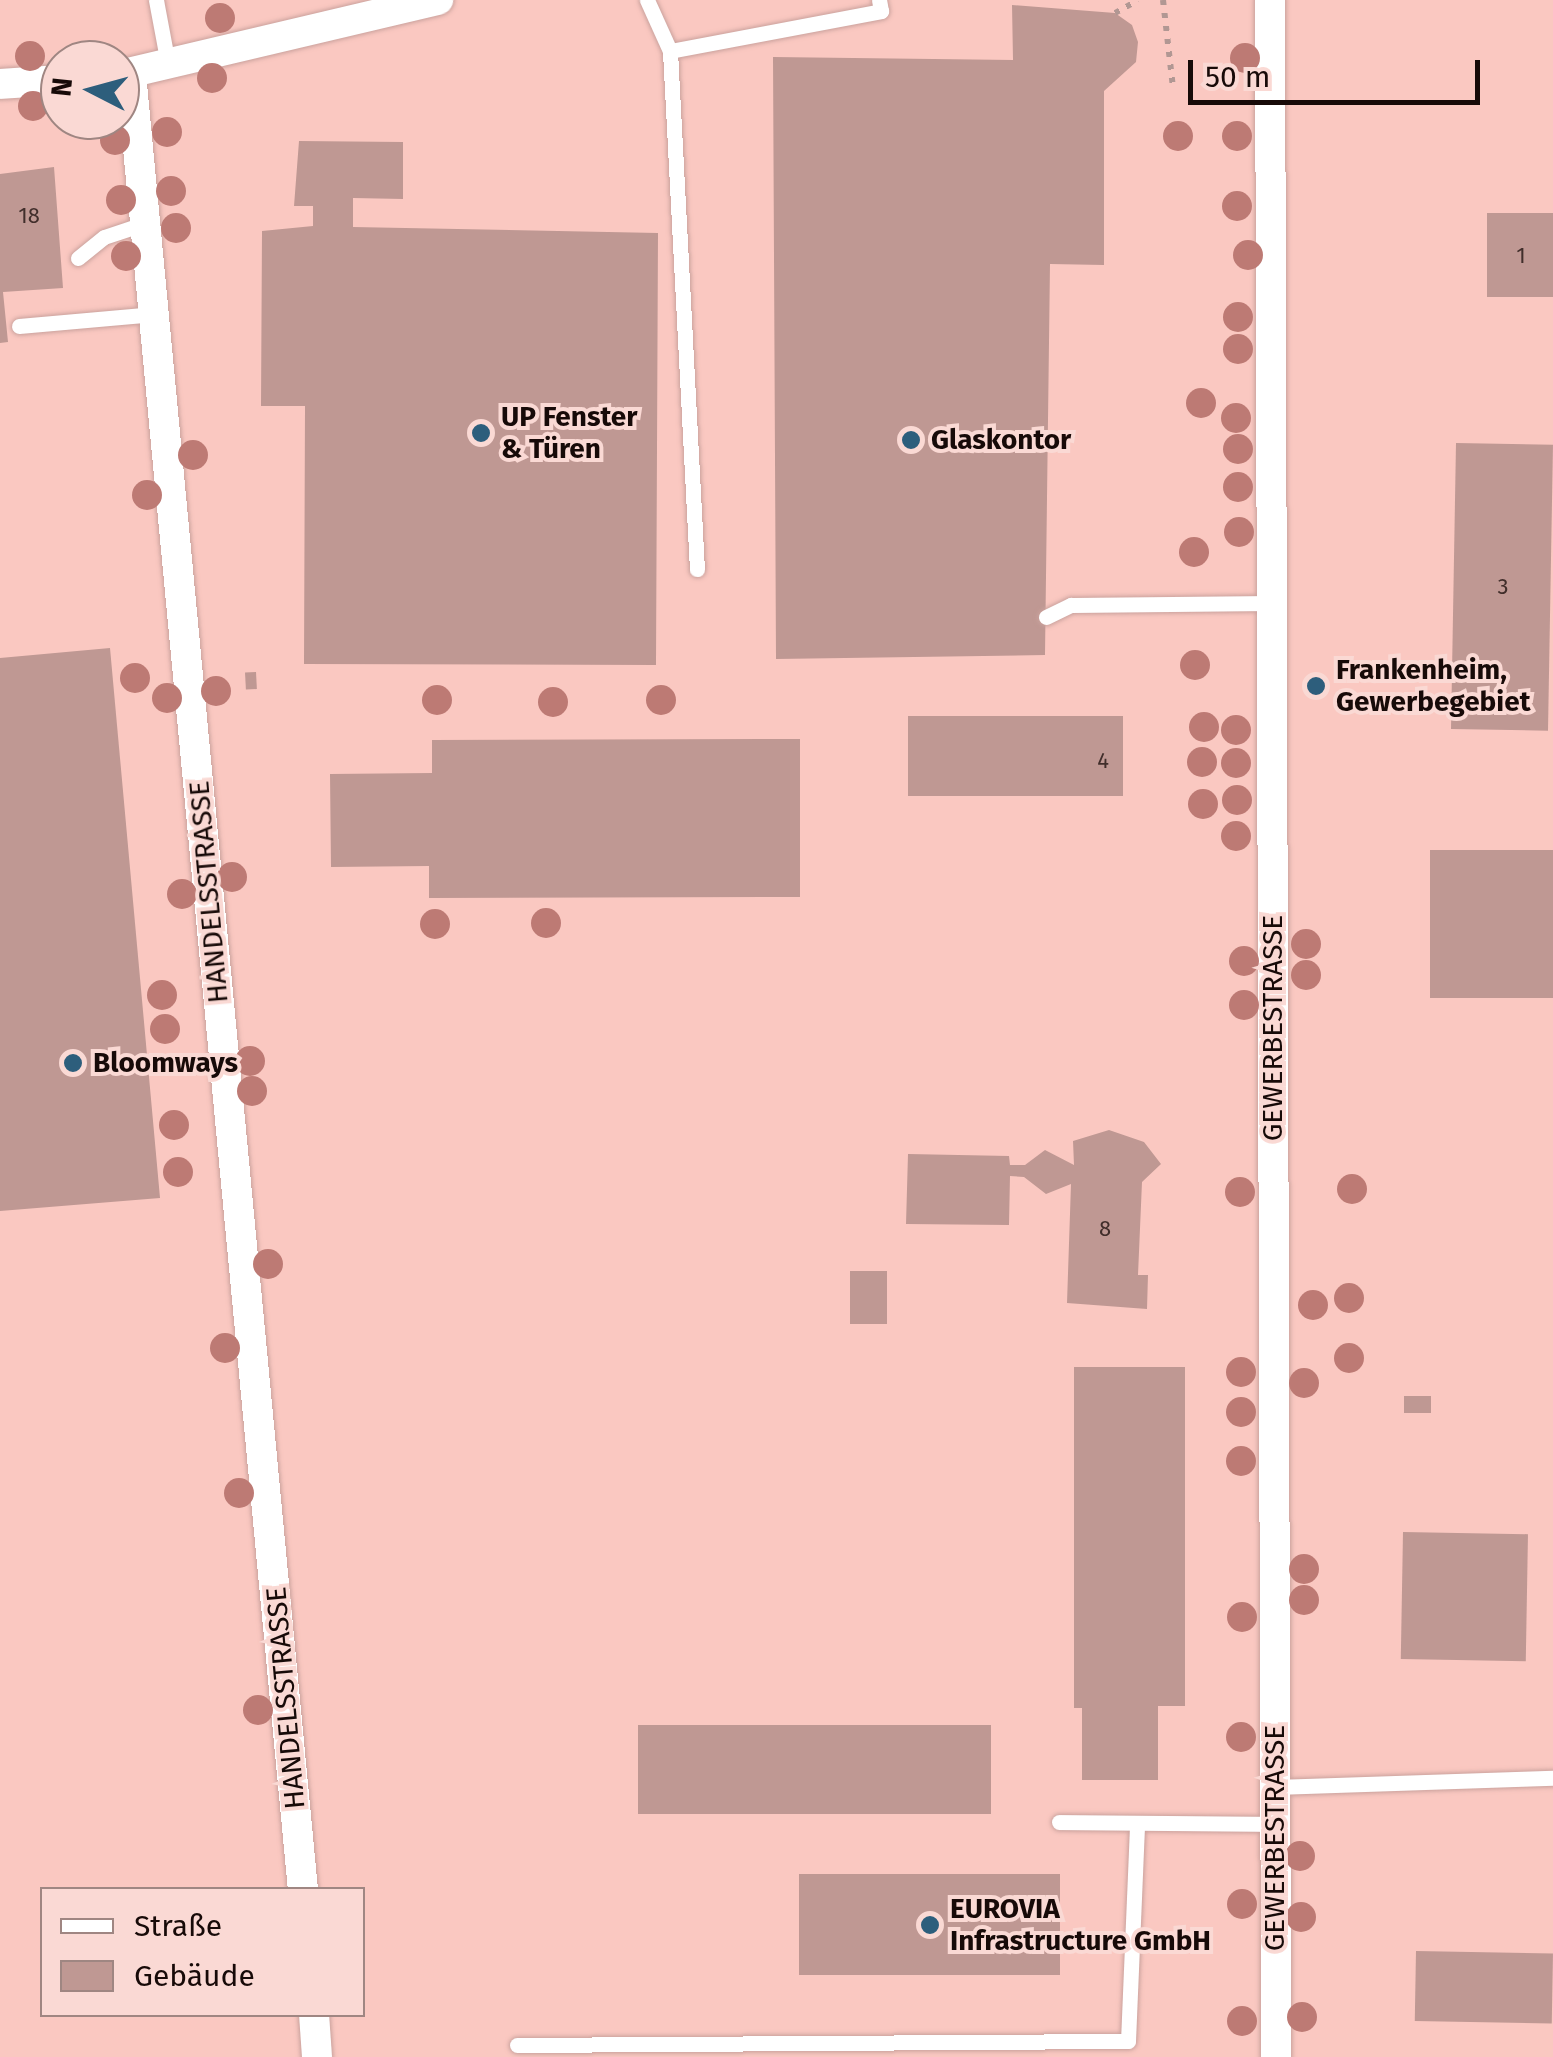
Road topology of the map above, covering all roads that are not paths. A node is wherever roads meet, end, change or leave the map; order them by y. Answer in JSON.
{"nodes":[{"id":1,"x":156,"y":0,"type":"edge"},
{"id":2,"x":438,"y":0,"type":"edge"},
{"id":3,"x":647,"y":0,"type":"edge"},
{"id":4,"x":879,"y":0,"type":"edge"},
{"id":5,"x":1270,"y":0,"type":"edge"},
{"id":6,"x":670,"y":51,"type":"junction"},
{"id":7,"x":167,"y":59,"type":"junction"},
{"id":8,"x":140,"y":69,"type":"edge"},
{"id":9,"x":40,"y":81,"type":"edge"},
{"id":10,"x":0,"y":84,"type":"edge"},
{"id":11,"x":135,"y":140,"type":"edge"},
{"id":12,"x":146,"y":223,"type":"junction"},
{"id":13,"x":78,"y":258,"type":"dead end"},
{"id":14,"x":154,"y":314,"type":"junction"},
{"id":15,"x":19,"y":326,"type":"dead end"},
{"id":16,"x":697,"y":569,"type":"dead end"},
{"id":17,"x":1272,"y":603,"type":"junction"},
{"id":18,"x":1046,"y":617,"type":"dead end"},
{"id":19,"x":1553,"y":1778,"type":"edge"},
{"id":20,"x":1275,"y":1786,"type":"junction"},
{"id":21,"x":1059,"y":1822,"type":"dead end"},
{"id":22,"x":1136,"y":1823,"type":"junction"},
{"id":23,"x":1276,"y":1824,"type":"junction"},
{"id":24,"x":303,"y":1887,"type":"edge"},
{"id":25,"x":314,"y":2017,"type":"edge"},
{"id":26,"x":517,"y":2045,"type":"dead end"},
{"id":27,"x":317,"y":2057,"type":"edge"},
{"id":28,"x":1276,"y":2057,"type":"edge"}],
"edges":[{"from":1,"to":7,"type":"lane"},
{"from":2,"to":7,"type":"street","name":"HANDELSSTRASSE"},
{"from":3,"to":6,"type":"lane"},
{"from":4,"to":6,"type":"lane"},
{"from":5,"to":17,"type":"street","name":"GEWERBESTRASSE"},
{"from":6,"to":16,"type":"lane"},
{"from":7,"to":8,"type":"street","name":"HANDELSSTRASSE"},
{"from":9,"to":10,"type":"street"},
{"from":11,"to":12,"type":"street","name":"HANDELSSTRASSE"},
{"from":12,"to":13,"type":"lane"},
{"from":12,"to":14,"type":"street","name":"HANDELSSTRASSE"},
{"from":14,"to":15,"type":"lane"},
{"from":14,"to":24,"type":"street","name":"HANDELSSTRASSE"},
{"from":17,"to":18,"type":"lane"},
{"from":17,"to":20,"type":"street","name":"GEWERBESTRASSE"},
{"from":19,"to":20,"type":"lane"},
{"from":20,"to":23,"type":"street","name":"GEWERBESTRASSE"},
{"from":21,"to":22,"type":"lane"},
{"from":22,"to":23,"type":"lane"},
{"from":22,"to":26,"type":"lane"},
{"from":23,"to":28,"type":"street","name":"GEWERBESTRASSE"},
{"from":25,"to":27,"type":"street"}]}
